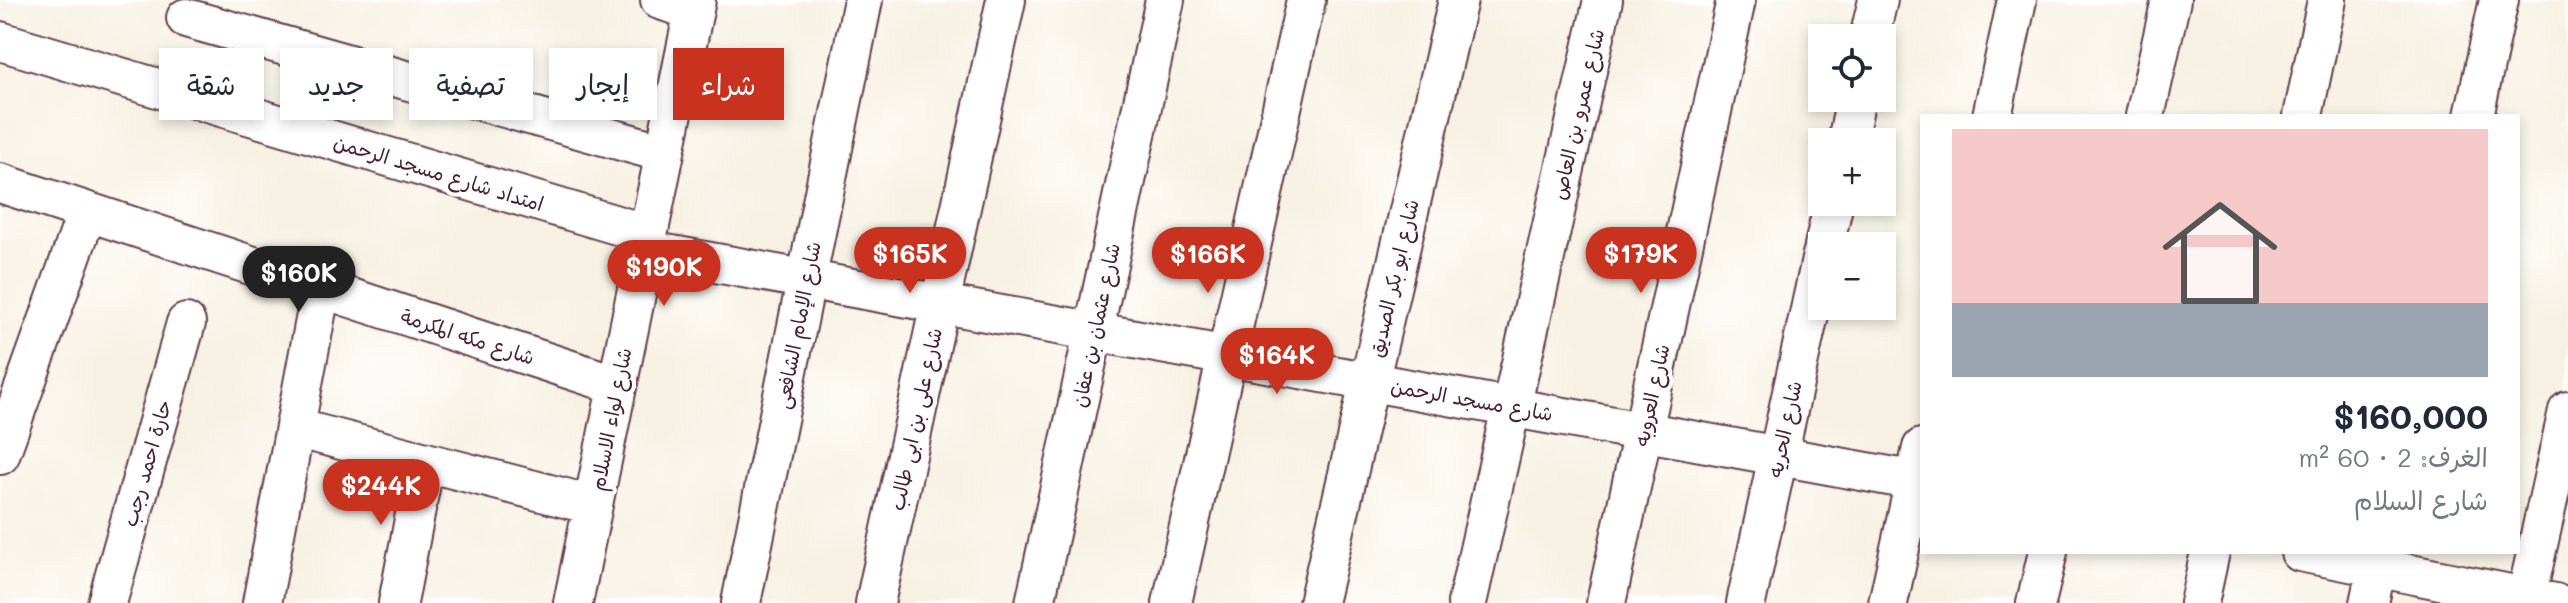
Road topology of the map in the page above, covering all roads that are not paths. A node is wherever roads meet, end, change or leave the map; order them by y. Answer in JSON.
{"nodes":[{"id":1,"x":863,"y":0,"type":"edge"},
{"id":2,"x":1006,"y":0,"type":"edge"},
{"id":3,"x":1165,"y":0,"type":"edge"},
{"id":4,"x":1306,"y":0,"type":"edge"},
{"id":5,"x":1458,"y":0,"type":"edge"},
{"id":6,"x":1603,"y":0,"type":"edge"},
{"id":7,"x":1736,"y":0,"type":"edge"},
{"id":8,"x":1878,"y":0,"type":"edge"},
{"id":9,"x":2017,"y":0,"type":"edge"},
{"id":10,"x":2171,"y":0,"type":"edge"},
{"id":11,"x":2327,"y":0,"type":"edge"},
{"id":12,"x":2499,"y":0,"type":"edge"},
{"id":13,"x":683,"y":4,"type":"edge"},
{"id":14,"x":186,"y":18,"type":"dead end"},
{"id":15,"x":1872,"y":24,"type":"edge"},
{"id":16,"x":0,"y":41,"type":"edge"},
{"id":17,"x":1992,"y":114,"type":"edge"},
{"id":18,"x":2145,"y":114,"type":"edge"},
{"id":19,"x":2303,"y":114,"type":"edge"},
{"id":20,"x":2474,"y":114,"type":"edge"},
{"id":21,"x":664,"y":153,"type":"junction"},
{"id":22,"x":0,"y":183,"type":"edge"},
{"id":23,"x":87,"y":212,"type":"junction"},
{"id":24,"x":646,"y":242,"type":"junction"},
{"id":25,"x":806,"y":282,"type":"junction"},
{"id":26,"x":321,"y":288,"type":"junction"},
{"id":27,"x":940,"y":306,"type":"junction"},
{"id":28,"x":1808,"y":319,"type":"edge"},
{"id":29,"x":186,"y":323,"type":"dead end"},
{"id":30,"x":1093,"y":333,"type":"junction"},
{"id":31,"x":1226,"y":356,"type":"junction"},
{"id":32,"x":1369,"y":381,"type":"junction"},
{"id":33,"x":617,"y":385,"type":"junction"},
{"id":34,"x":1511,"y":407,"type":"junction"},
{"id":35,"x":2568,"y":411,"type":"edge"},
{"id":36,"x":295,"y":428,"type":"junction"},
{"id":37,"x":1643,"y":430,"type":"junction"},
{"id":38,"x":0,"y":455,"type":"edge"},
{"id":39,"x":1778,"y":455,"type":"junction"},
{"id":40,"x":425,"y":462,"type":"junction"},
{"id":41,"x":1920,"y":470,"type":"edge"},
{"id":42,"x":592,"y":505,"type":"junction"},
{"id":43,"x":2048,"y":554,"type":"edge"},
{"id":44,"x":2210,"y":554,"type":"edge"},
{"id":45,"x":2322,"y":554,"type":"edge"},
{"id":46,"x":2378,"y":559,"type":"edge"},
{"id":47,"x":2535,"y":601,"type":"edge"},
{"id":48,"x":107,"y":603,"type":"edge"},
{"id":49,"x":262,"y":603,"type":"edge"},
{"id":50,"x":398,"y":603,"type":"edge"},
{"id":51,"x":573,"y":603,"type":"edge"},
{"id":52,"x":741,"y":603,"type":"edge"},
{"id":53,"x":875,"y":603,"type":"edge"},
{"id":54,"x":1035,"y":603,"type":"edge"},
{"id":55,"x":1172,"y":603,"type":"edge"},
{"id":56,"x":1318,"y":603,"type":"edge"},
{"id":57,"x":1467,"y":603,"type":"edge"},
{"id":58,"x":1606,"y":603,"type":"edge"},
{"id":59,"x":1746,"y":603,"type":"edge"},
{"id":60,"x":1888,"y":603,"type":"edge"},
{"id":61,"x":2036,"y":603,"type":"edge"},
{"id":62,"x":2199,"y":603,"type":"edge"},
{"id":63,"x":2369,"y":603,"type":"edge"}],
"edges":[{"from":1,"to":25,"type":"street","name":"شارع الإمام الشافعى"},
{"from":2,"to":27,"type":"street","name":"شارع على بن ابى طالب"},
{"from":3,"to":30,"type":"street","name":"شارع عثمان بن عفان"},
{"from":4,"to":31,"type":"street"},
{"from":5,"to":32,"type":"street","name":"شارع ابو بكر الصديق"},
{"from":6,"to":34,"type":"street","name":"شارع عمرو بن العاص"},
{"from":7,"to":37,"type":"street","name":"شارع العروبه"},
{"from":8,"to":15,"type":"street"},
{"from":9,"to":17,"type":"street"},
{"from":10,"to":18,"type":"street"},
{"from":11,"to":19,"type":"street"},
{"from":12,"to":20,"type":"street"},
{"from":13,"to":21,"type":"street","name":"شارع لواء الاسلام"},
{"from":14,"to":21,"type":"street"},
{"from":16,"to":24,"type":"street","name":"امتداد شارع مسجد الرحمن"},
{"from":21,"to":24,"type":"street","name":"شارع لواء الاسلام"},
{"from":22,"to":23,"type":"street","name":"شارع مكه المكرمة"},
{"from":23,"to":26,"type":"street","name":"شارع مكه المكرمة"},
{"from":23,"to":38,"type":"street"},
{"from":24,"to":25,"type":"street","name":"شارع مسجد الرحمن"},
{"from":24,"to":33,"type":"street","name":"شارع لواء الاسلام"},
{"from":25,"to":27,"type":"street","name":"شارع مسجد الرحمن"},
{"from":25,"to":52,"type":"street","name":"شارع الإمام الشافعى"},
{"from":26,"to":33,"type":"street","name":"شارع مكه المكرمة"},
{"from":26,"to":36,"type":"street"},
{"from":27,"to":30,"type":"street","name":"شارع مسجد الرحمن"},
{"from":27,"to":53,"type":"street","name":"شارع على بن ابى طالب"},
{"from":28,"to":39,"type":"street","name":"شارع الحريه"},
{"from":29,"to":48,"type":"street","name":"حارة احمد رجب"},
{"from":30,"to":31,"type":"street","name":"شارع مسجد الرحمن"},
{"from":30,"to":54,"type":"street","name":"شارع عثمان بن عفان"},
{"from":31,"to":32,"type":"street","name":"شارع مسجد الرحمن"},
{"from":31,"to":55,"type":"street"},
{"from":32,"to":34,"type":"street","name":"شارع مسجد الرحمن"},
{"from":32,"to":56,"type":"street","name":"شارع ابو بكر الصديق"},
{"from":33,"to":42,"type":"street","name":"شارع لواء الاسلام"},
{"from":34,"to":37,"type":"street","name":"شارع مسجد الرحمن"},
{"from":34,"to":57,"type":"street","name":"شارع عمرو بن العاص"},
{"from":35,"to":47,"type":"street"},
{"from":36,"to":40,"type":"street"},
{"from":36,"to":49,"type":"street"},
{"from":37,"to":39,"type":"street","name":"شارع مسجد الرحمن"},
{"from":37,"to":58,"type":"street","name":"شارع العروبه"},
{"from":39,"to":41,"type":"street","name":"شارع مسجد الرحمن"},
{"from":39,"to":59,"type":"street","name":"شارع الحريه"},
{"from":40,"to":42,"type":"street"},
{"from":40,"to":50,"type":"street"},
{"from":41,"to":60,"type":"street"},
{"from":42,"to":51,"type":"street","name":"شارع لواء الاسلام"},
{"from":43,"to":61,"type":"street"},
{"from":44,"to":62,"type":"street"},
{"from":45,"to":46,"type":"street"},
{"from":46,"to":47,"type":"street"},
{"from":46,"to":63,"type":"street"}]}
